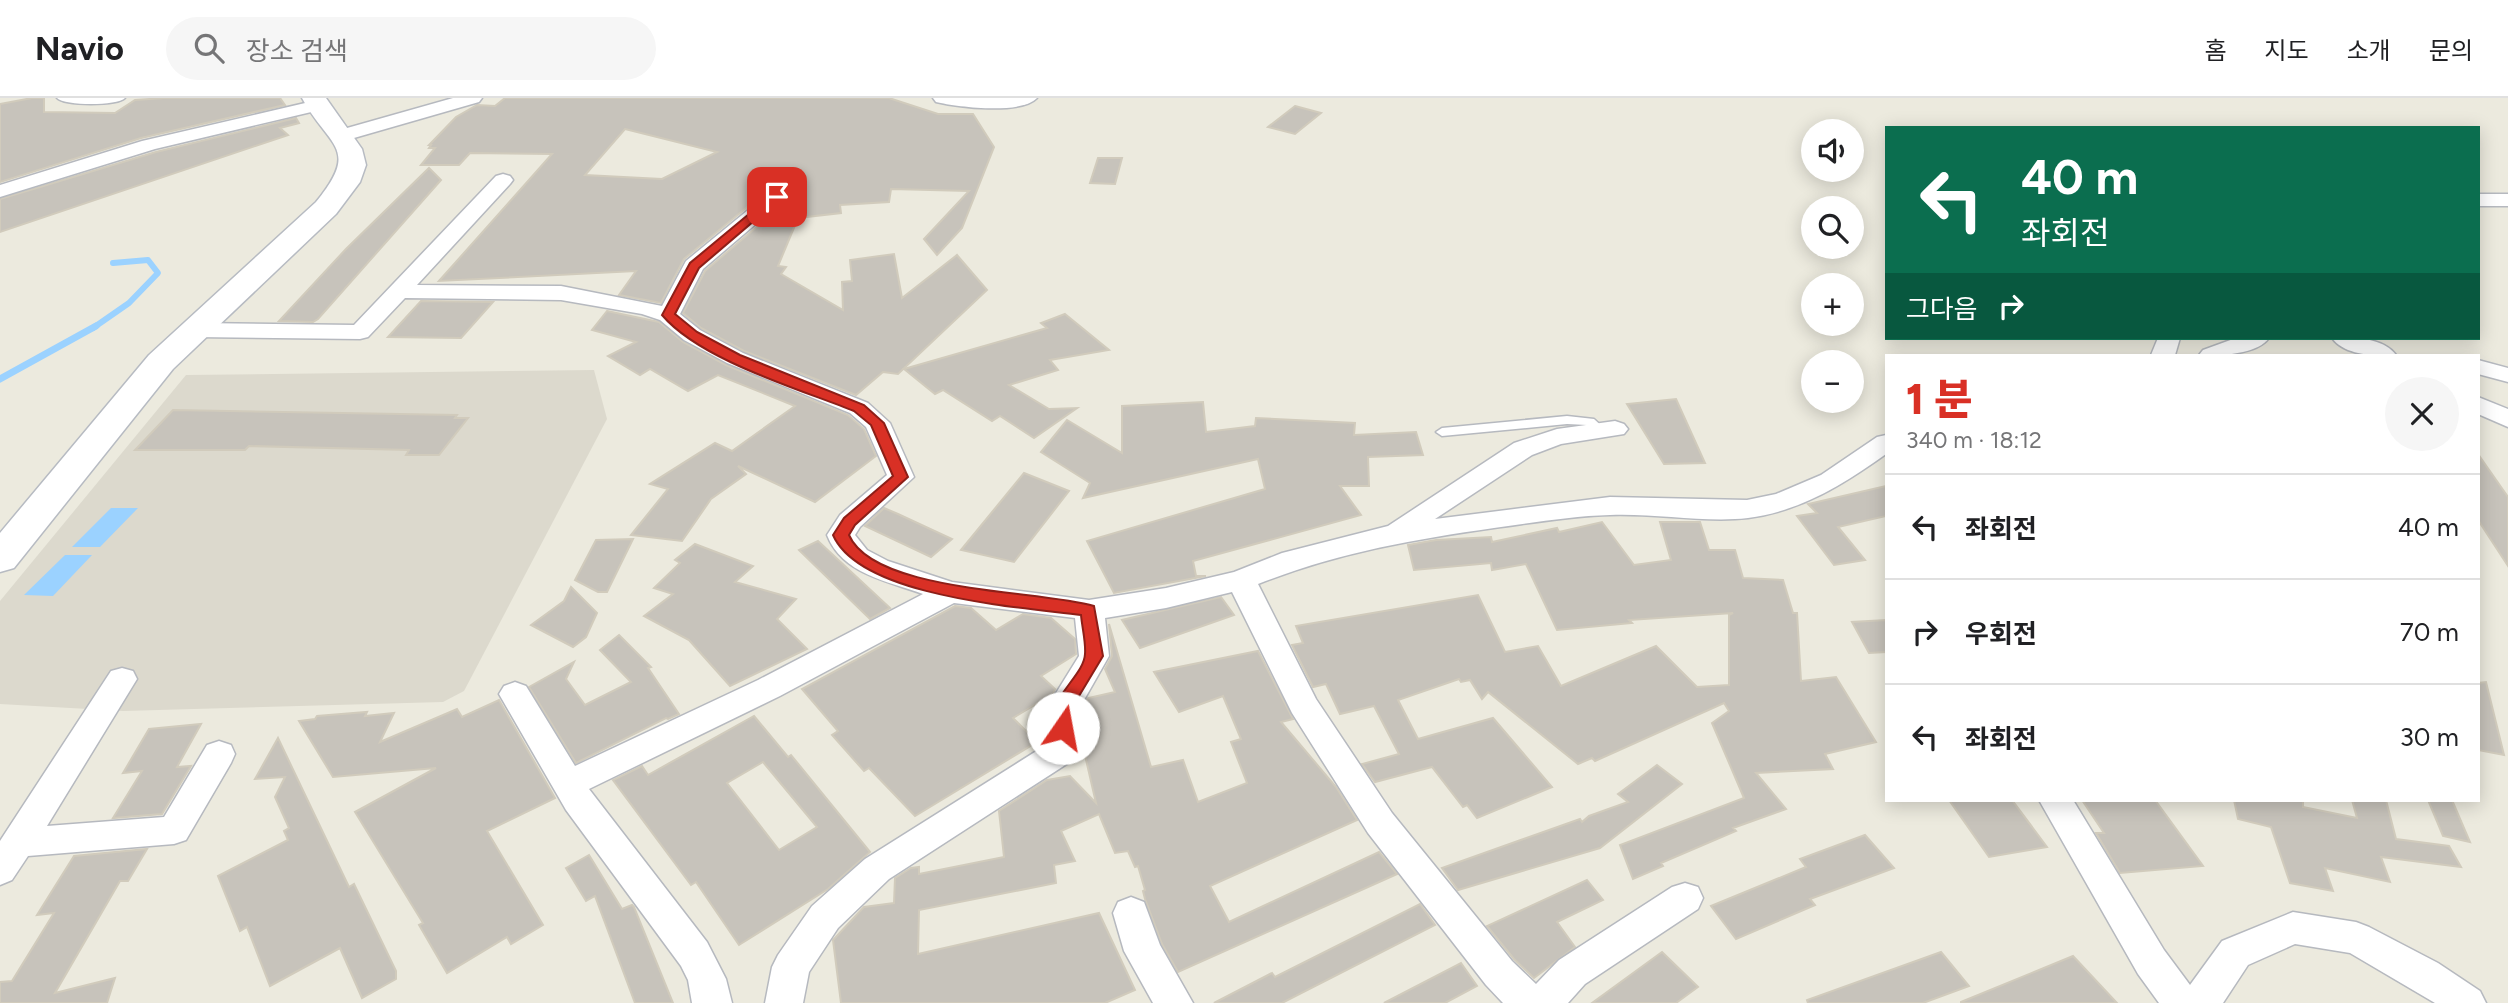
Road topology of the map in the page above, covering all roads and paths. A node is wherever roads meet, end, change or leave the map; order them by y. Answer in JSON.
{"nodes":[{"id":1,"x":65,"y":98,"type":"edge"},
{"id":2,"x":116,"y":98,"type":"edge"},
{"id":3,"x":942,"y":98,"type":"edge"},
{"id":4,"x":1028,"y":98,"type":"edge"},
{"id":5,"x":469,"y":99,"type":"edge"},
{"id":6,"x":316,"y":102,"type":"edge"},
{"id":7,"x":340,"y":136,"type":"junction"},
{"id":8,"x":503,"y":180,"type":"dead end"},
{"id":9,"x":0,"y":191,"type":"edge"},
{"id":10,"x":777,"y":197,"type":"dead end"},
{"id":11,"x":2480,"y":200,"type":"edge"},
{"id":12,"x":2508,"y":200,"type":"edge"},
{"id":13,"x":399,"y":291,"type":"junction"},
{"id":14,"x":668,"y":315,"type":"junction"},
{"id":15,"x":196,"y":330,"type":"junction"},
{"id":16,"x":2252,"y":340,"type":"edge"},
{"id":17,"x":2349,"y":340,"type":"edge"},
{"id":18,"x":2214,"y":354,"type":"edge"},
{"id":19,"x":2382,"y":354,"type":"edge"},
{"id":20,"x":2480,"y":368,"type":"edge"},
{"id":21,"x":2508,"y":375,"type":"edge"},
{"id":22,"x":2480,"y":405,"type":"edge"},
{"id":23,"x":2508,"y":419,"type":"edge"},
{"id":24,"x":1608,"y":430,"type":"joint"},
{"id":25,"x":1442,"y":432,"type":"dead end"},
{"id":26,"x":1885,"y":444,"type":"edge"},
{"id":27,"x":1392,"y":534,"type":"junction"},
{"id":28,"x":0,"y":559,"type":"edge"},
{"id":29,"x":1241,"y":580,"type":"junction"},
{"id":30,"x":950,"y":592,"type":"junction"},
{"id":31,"x":1088,"y":610,"type":"junction"},
{"id":32,"x":122,"y":679,"type":"dead end"},
{"id":33,"x":515,"y":694,"type":"dead end"},
{"id":34,"x":219,"y":754,"type":"dead end"},
{"id":35,"x":568,"y":784,"type":"junction"},
{"id":36,"x":2057,"y":802,"type":"edge"},
{"id":37,"x":9,"y":856,"type":"edge"},
{"id":38,"x":1685,"y":898,"type":"dead end"},
{"id":39,"x":1130,"y":913,"type":"dead end"},
{"id":40,"x":713,"y":1003,"type":"edge"},
{"id":41,"x":784,"y":1003,"type":"edge"},
{"id":42,"x":1174,"y":1003,"type":"edge"},
{"id":43,"x":1529,"y":1003,"type":"edge"},
{"id":44,"x":1543,"y":1003,"type":"edge"},
{"id":45,"x":2181,"y":1003,"type":"edge"},
{"id":46,"x":2204,"y":1003,"type":"edge"},
{"id":47,"x":2467,"y":1003,"type":"edge"}],
"edges":[{"from":1,"to":2,"type":"street"},
{"from":3,"to":4,"type":"street"},
{"from":5,"to":7,"type":"street"},
{"from":6,"to":7,"type":"street"},
{"from":6,"to":9,"type":"street"},
{"from":7,"to":15,"type":"street"},
{"from":8,"to":13,"type":"street"},
{"from":10,"to":14,"type":"street"},
{"from":11,"to":12,"type":"street"},
{"from":13,"to":14,"type":"street"},
{"from":13,"to":15,"type":"street"},
{"from":14,"to":30,"type":"street"},
{"from":15,"to":28,"type":"street"},
{"from":16,"to":18,"type":"street"},
{"from":17,"to":19,"type":"street"},
{"from":20,"to":21,"type":"street"},
{"from":22,"to":23,"type":"street"},
{"from":24,"to":25,"type":"lane"},
{"from":24,"to":27,"type":"street"},
{"from":26,"to":27,"type":"street"},
{"from":27,"to":29,"type":"street"},
{"from":29,"to":31,"type":"street"},
{"from":29,"to":43,"type":"street"},
{"from":30,"to":31,"type":"street"},
{"from":30,"to":35,"type":"street"},
{"from":31,"to":41,"type":"street"},
{"from":32,"to":37,"type":"street"},
{"from":33,"to":35,"type":"street"},
{"from":34,"to":37,"type":"street"},
{"from":35,"to":40,"type":"street"},
{"from":36,"to":45,"type":"street"},
{"from":38,"to":44,"type":"street"},
{"from":39,"to":42,"type":"street"},
{"from":46,"to":47,"type":"street"}]}
